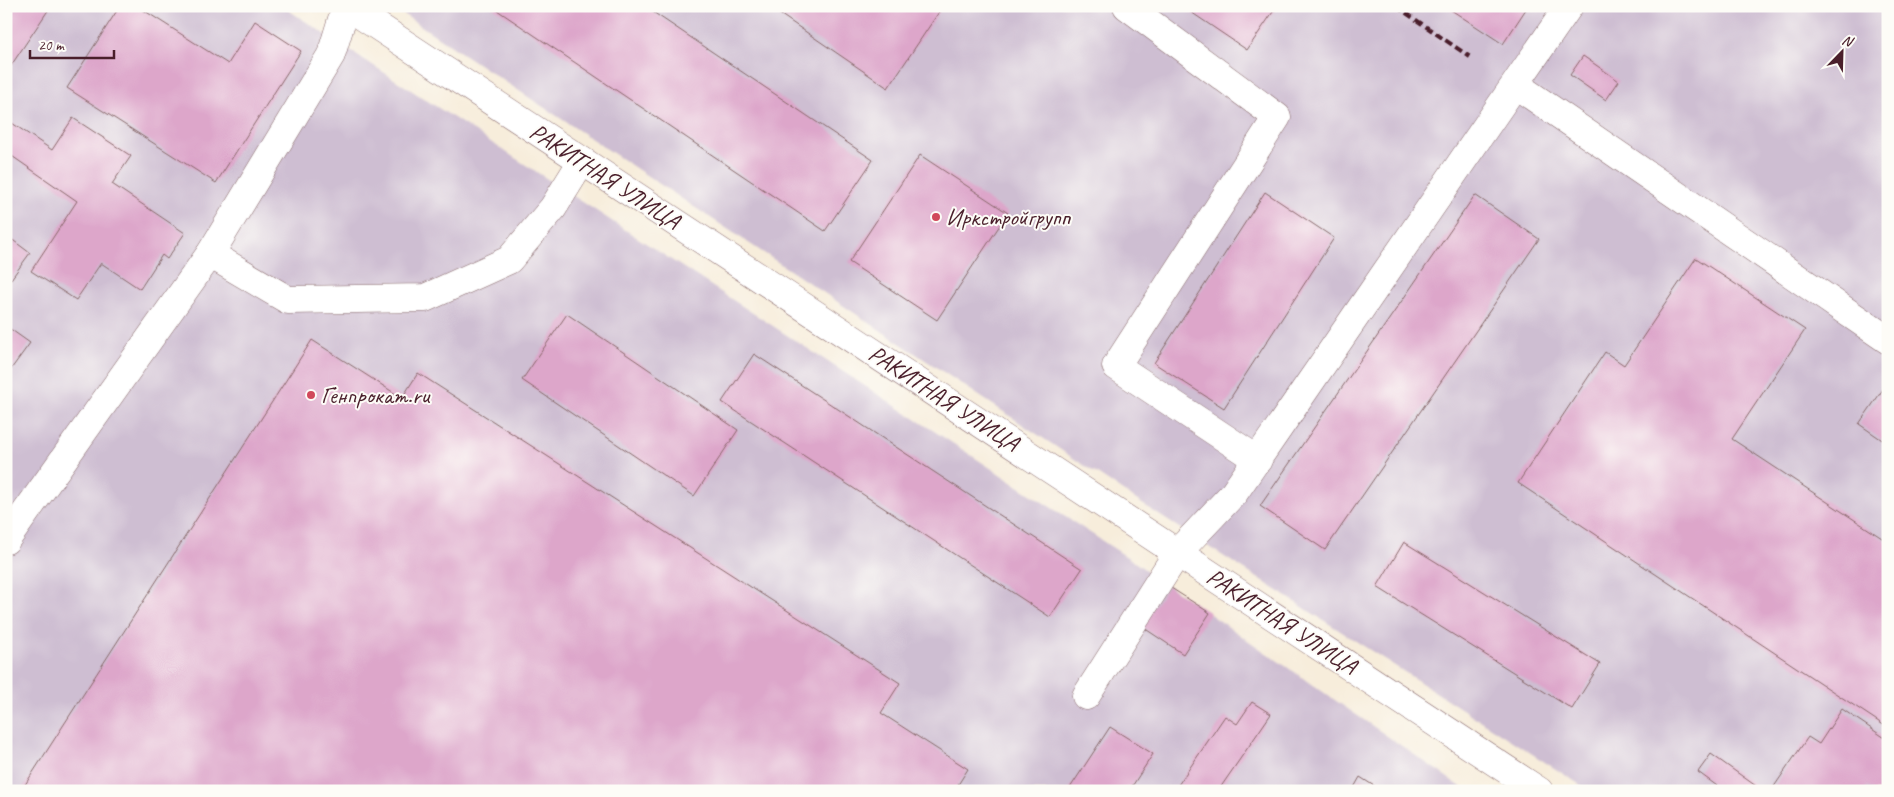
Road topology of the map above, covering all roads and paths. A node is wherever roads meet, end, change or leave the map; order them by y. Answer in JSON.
{"nodes":[{"id":1,"x":347,"y":6,"type":"edge"},
{"id":2,"x":1127,"y":6,"type":"edge"},
{"id":3,"x":1569,"y":6,"type":"edge"},
{"id":4,"x":1516,"y":85,"type":"junction"},
{"id":5,"x":582,"y":161,"type":"junction"},
{"id":6,"x":210,"y":254,"type":"junction"},
{"id":7,"x":1888,"y":340,"type":"edge"},
{"id":8,"x":1258,"y":460,"type":"junction"},
{"id":9,"x":6,"y":540,"type":"edge"},
{"id":10,"x":1178,"y":552,"type":"junction"},
{"id":11,"x":1086,"y":696,"type":"dead end"},
{"id":12,"x":1539,"y":791,"type":"edge"}],
"edges":[{"from":1,"to":5,"type":"street","name":"РАКИТНАЯ УЛИЦА"},
{"from":1,"to":6,"type":"street"},
{"from":2,"to":8,"type":"street"},
{"from":3,"to":4,"type":"street"},
{"from":4,"to":7,"type":"street"},
{"from":4,"to":8,"type":"street"},
{"from":5,"to":6,"type":"street"},
{"from":5,"to":10,"type":"street","name":"РАКИТНАЯ УЛИЦА"},
{"from":6,"to":9,"type":"street"},
{"from":8,"to":10,"type":"street"},
{"from":10,"to":11,"type":"street"},
{"from":10,"to":12,"type":"street","name":"РАКИТНАЯ УЛИЦА"}]}
